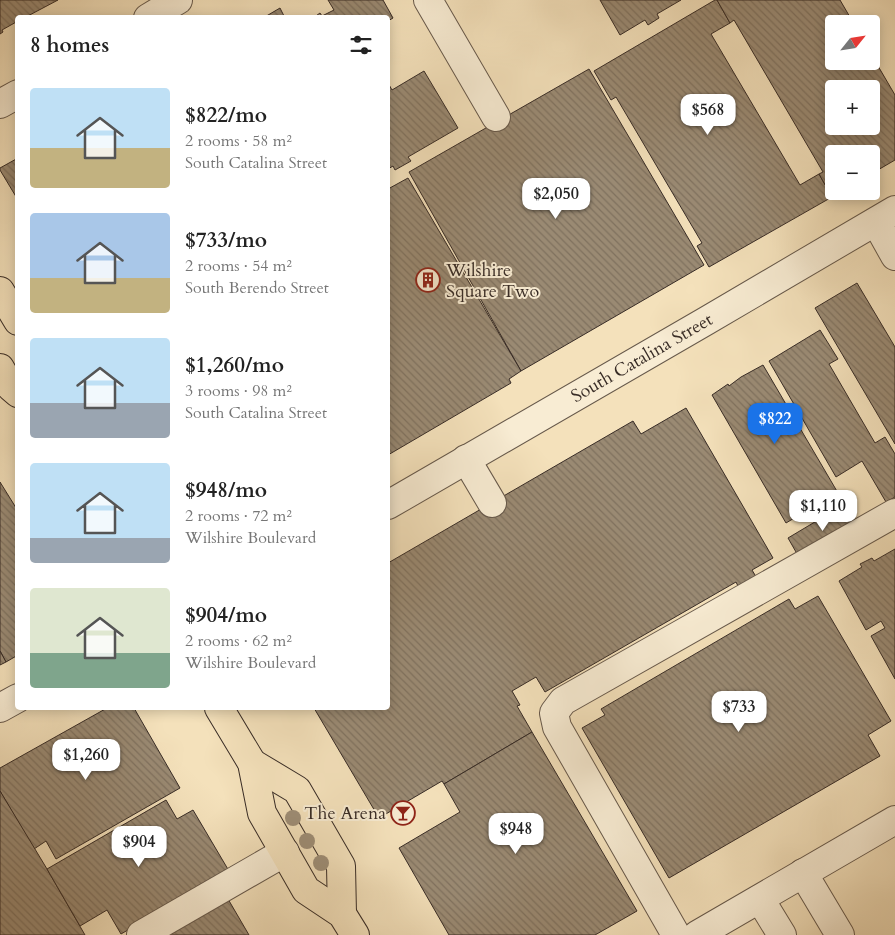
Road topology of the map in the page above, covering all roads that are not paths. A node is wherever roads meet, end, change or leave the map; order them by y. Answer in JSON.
{"nodes":[{"id":1,"x":178,"y":0,"type":"edge"},
{"id":2,"x":428,"y":0,"type":"edge"},
{"id":3,"x":153,"y":15,"type":"edge"},
{"id":4,"x":15,"y":96,"type":"edge"},
{"id":5,"x":0,"y":104,"type":"edge"},
{"id":6,"x":496,"y":117,"type":"dead end"},
{"id":7,"x":886,"y":216,"type":"edge"},
{"id":8,"x":895,"y":256,"type":"edge"},
{"id":9,"x":0,"y":291,"type":"edge"},
{"id":10,"x":15,"y":316,"type":"edge"},
{"id":11,"x":0,"y":368,"type":"edge"},
{"id":12,"x":15,"y":390,"type":"edge"},
{"id":13,"x":466,"y":459,"type":"junction"},
{"id":14,"x":492,"y":503,"type":"dead end"},
{"id":15,"x":390,"y":504,"type":"edge"},
{"id":16,"x":895,"y":513,"type":"edge"},
{"id":17,"x":15,"y":700,"type":"edge"},
{"id":18,"x":0,"y":708,"type":"edge"},
{"id":19,"x":220,"y":710,"type":"edge"},
{"id":20,"x":252,"y":762,"type":"junction"},
{"id":21,"x":895,"y":820,"type":"edge"},
{"id":22,"x":285,"y":852,"type":"junction"},
{"id":23,"x":803,"y":873,"type":"junction"},
{"id":24,"x":760,"y":899,"type":"junction"},
{"id":25,"x":348,"y":924,"type":"edge"},
{"id":26,"x":141,"y":935,"type":"edge"},
{"id":27,"x":676,"y":935,"type":"edge"},
{"id":28,"x":697,"y":935,"type":"edge"},
{"id":29,"x":782,"y":935,"type":"edge"},
{"id":30,"x":840,"y":935,"type":"edge"}],
"edges":[{"from":1,"to":3,"type":"street"},
{"from":2,"to":6,"type":"street"},
{"from":4,"to":5,"type":"street"},
{"from":7,"to":8,"type":"street"},
{"from":7,"to":13,"type":"street","name":"South Catalina Street"},
{"from":9,"to":10,"type":"main road"},
{"from":11,"to":12,"type":"main road"},
{"from":13,"to":14,"type":"street"},
{"from":13,"to":15,"type":"street","name":"South Catalina Street"},
{"from":16,"to":27,"type":"street"},
{"from":17,"to":18,"type":"street"},
{"from":19,"to":20,"type":"main road"},
{"from":20,"to":22,"type":"main road"},
{"from":20,"to":25,"type":"main road"},
{"from":21,"to":23,"type":"street"},
{"from":22,"to":25,"type":"main road"},
{"from":22,"to":26,"type":"street"},
{"from":23,"to":24,"type":"street"},
{"from":23,"to":30,"type":"street"},
{"from":24,"to":28,"type":"street"},
{"from":24,"to":29,"type":"street"}]}
